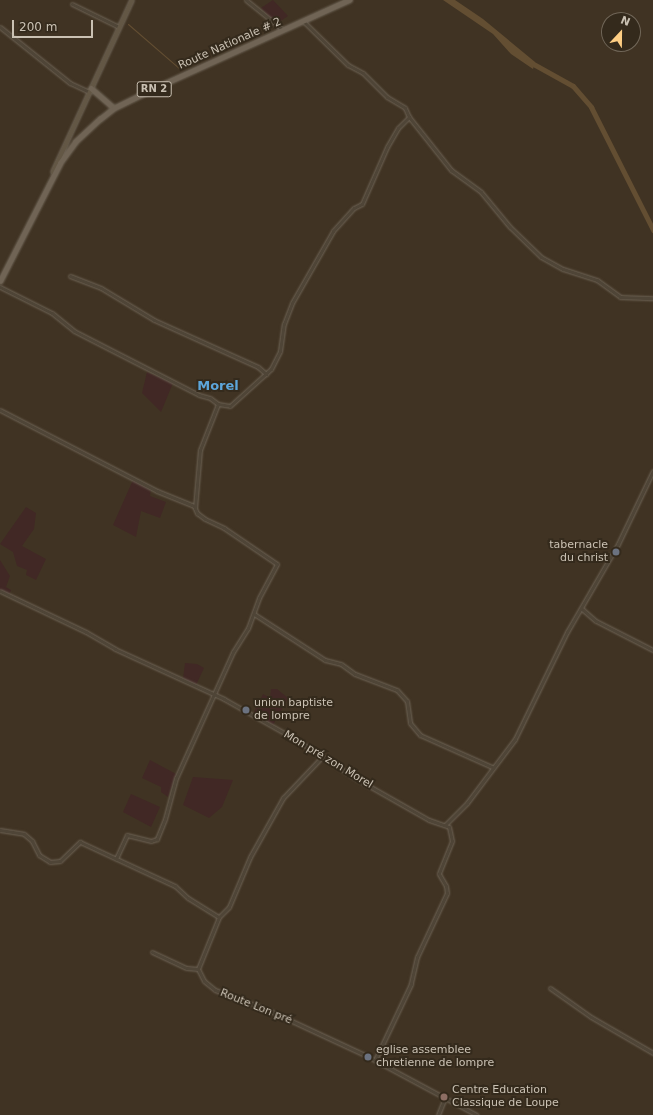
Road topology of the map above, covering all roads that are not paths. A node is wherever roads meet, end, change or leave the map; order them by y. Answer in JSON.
{"nodes":[{"id":1,"x":132,"y":0,"type":"edge"},
{"id":2,"x":246,"y":0,"type":"edge"},
{"id":3,"x":349,"y":0,"type":"edge"},
{"id":4,"x":72,"y":4,"type":"dead end"},
{"id":5,"x":303,"y":21,"type":"junction"},
{"id":6,"x":0,"y":27,"type":"edge"},
{"id":7,"x":119,"y":27,"type":"junction"},
{"id":8,"x":282,"y":29,"type":"junction"},
{"id":9,"x":90,"y":90,"type":"junction"},
{"id":10,"x":114,"y":108,"type":"junction"},
{"id":11,"x":409,"y":117,"type":"junction"},
{"id":12,"x":50,"y":180,"type":"junction"},
{"id":13,"x":70,"y":276,"type":"dead end"},
{"id":14,"x":0,"y":281,"type":"edge"},
{"id":15,"x":0,"y":287,"type":"edge"},
{"id":16,"x":653,"y":298,"type":"edge"},
{"id":17,"x":266,"y":374,"type":"junction"},
{"id":18,"x":218,"y":404,"type":"junction"},
{"id":19,"x":0,"y":410,"type":"edge"},
{"id":20,"x":653,"y":471,"type":"edge"},
{"id":21,"x":195,"y":508,"type":"junction"},
{"id":22,"x":0,"y":591,"type":"edge"},
{"id":23,"x":582,"y":609,"type":"junction"},
{"id":24,"x":254,"y":614,"type":"junction"},
{"id":25,"x":653,"y":650,"type":"edge"},
{"id":26,"x":214,"y":694,"type":"junction"},
{"id":27,"x":321,"y":758,"type":"junction"},
{"id":28,"x":492,"y":767,"type":"junction"},
{"id":29,"x":445,"y":825,"type":"junction"},
{"id":30,"x":0,"y":830,"type":"edge"},
{"id":31,"x":116,"y":859,"type":"junction"},
{"id":32,"x":220,"y":917,"type":"junction"},
{"id":33,"x":152,"y":952,"type":"dead end"},
{"id":34,"x":198,"y":969,"type":"junction"},
{"id":35,"x":550,"y":988,"type":"dead end"},
{"id":36,"x":653,"y":1052,"type":"edge"},
{"id":37,"x":375,"y":1060,"type":"junction"},
{"id":38,"x":446,"y":1098,"type":"junction"},
{"id":39,"x":438,"y":1115,"type":"edge"},
{"id":40,"x":477,"y":1115,"type":"edge"}],
"edges":[{"from":1,"to":7,"type":"main road"},
{"from":2,"to":8,"type":"street"},
{"from":3,"to":5,"type":"main road","name":"Route Nationale # 2","number":"RN 2"},
{"from":4,"to":7,"type":"street"},
{"from":5,"to":8,"type":"main road","name":"Route Nationale # 2","number":"RN 2"},
{"from":5,"to":11,"type":"street"},
{"from":6,"to":9,"type":"street"},
{"from":7,"to":9,"type":"main road"},
{"from":8,"to":10,"type":"main road","name":"Route Nationale # 2","number":"RN 2"},
{"from":9,"to":10,"type":"main road"},
{"from":9,"to":12,"type":"main road"},
{"from":10,"to":12,"type":"main road","name":"Route Nationale # 2","number":"RN 2"},
{"from":11,"to":16,"type":"street"},
{"from":11,"to":17,"type":"street"},
{"from":12,"to":14,"type":"main road","name":"Route Nationale # 2","number":"RN 2"},
{"from":13,"to":17,"type":"street"},
{"from":15,"to":18,"type":"street"},
{"from":17,"to":18,"type":"street"},
{"from":18,"to":21,"type":"street"},
{"from":19,"to":21,"type":"street"},
{"from":20,"to":23,"type":"street"},
{"from":21,"to":24,"type":"street"},
{"from":22,"to":26,"type":"street","name":"Mon pré zon Morel"},
{"from":23,"to":25,"type":"street"},
{"from":23,"to":28,"type":"street"},
{"from":24,"to":26,"type":"street"},
{"from":24,"to":28,"type":"street"},
{"from":26,"to":27,"type":"street","name":"Mon pré zon Morel"},
{"from":26,"to":31,"type":"street"},
{"from":27,"to":29,"type":"street","name":"Mon pré zon Morel"},
{"from":27,"to":32,"type":"street"},
{"from":28,"to":29,"type":"street"},
{"from":29,"to":37,"type":"street"},
{"from":30,"to":31,"type":"street"},
{"from":31,"to":32,"type":"street"},
{"from":32,"to":34,"type":"street"},
{"from":33,"to":34,"type":"street"},
{"from":34,"to":37,"type":"street","name":"Route Lon pré"},
{"from":35,"to":36,"type":"street"},
{"from":37,"to":38,"type":"street","name":"Route Lon pré"},
{"from":38,"to":39,"type":"street"},
{"from":38,"to":40,"type":"street","name":"Route Lon pré"}]}
